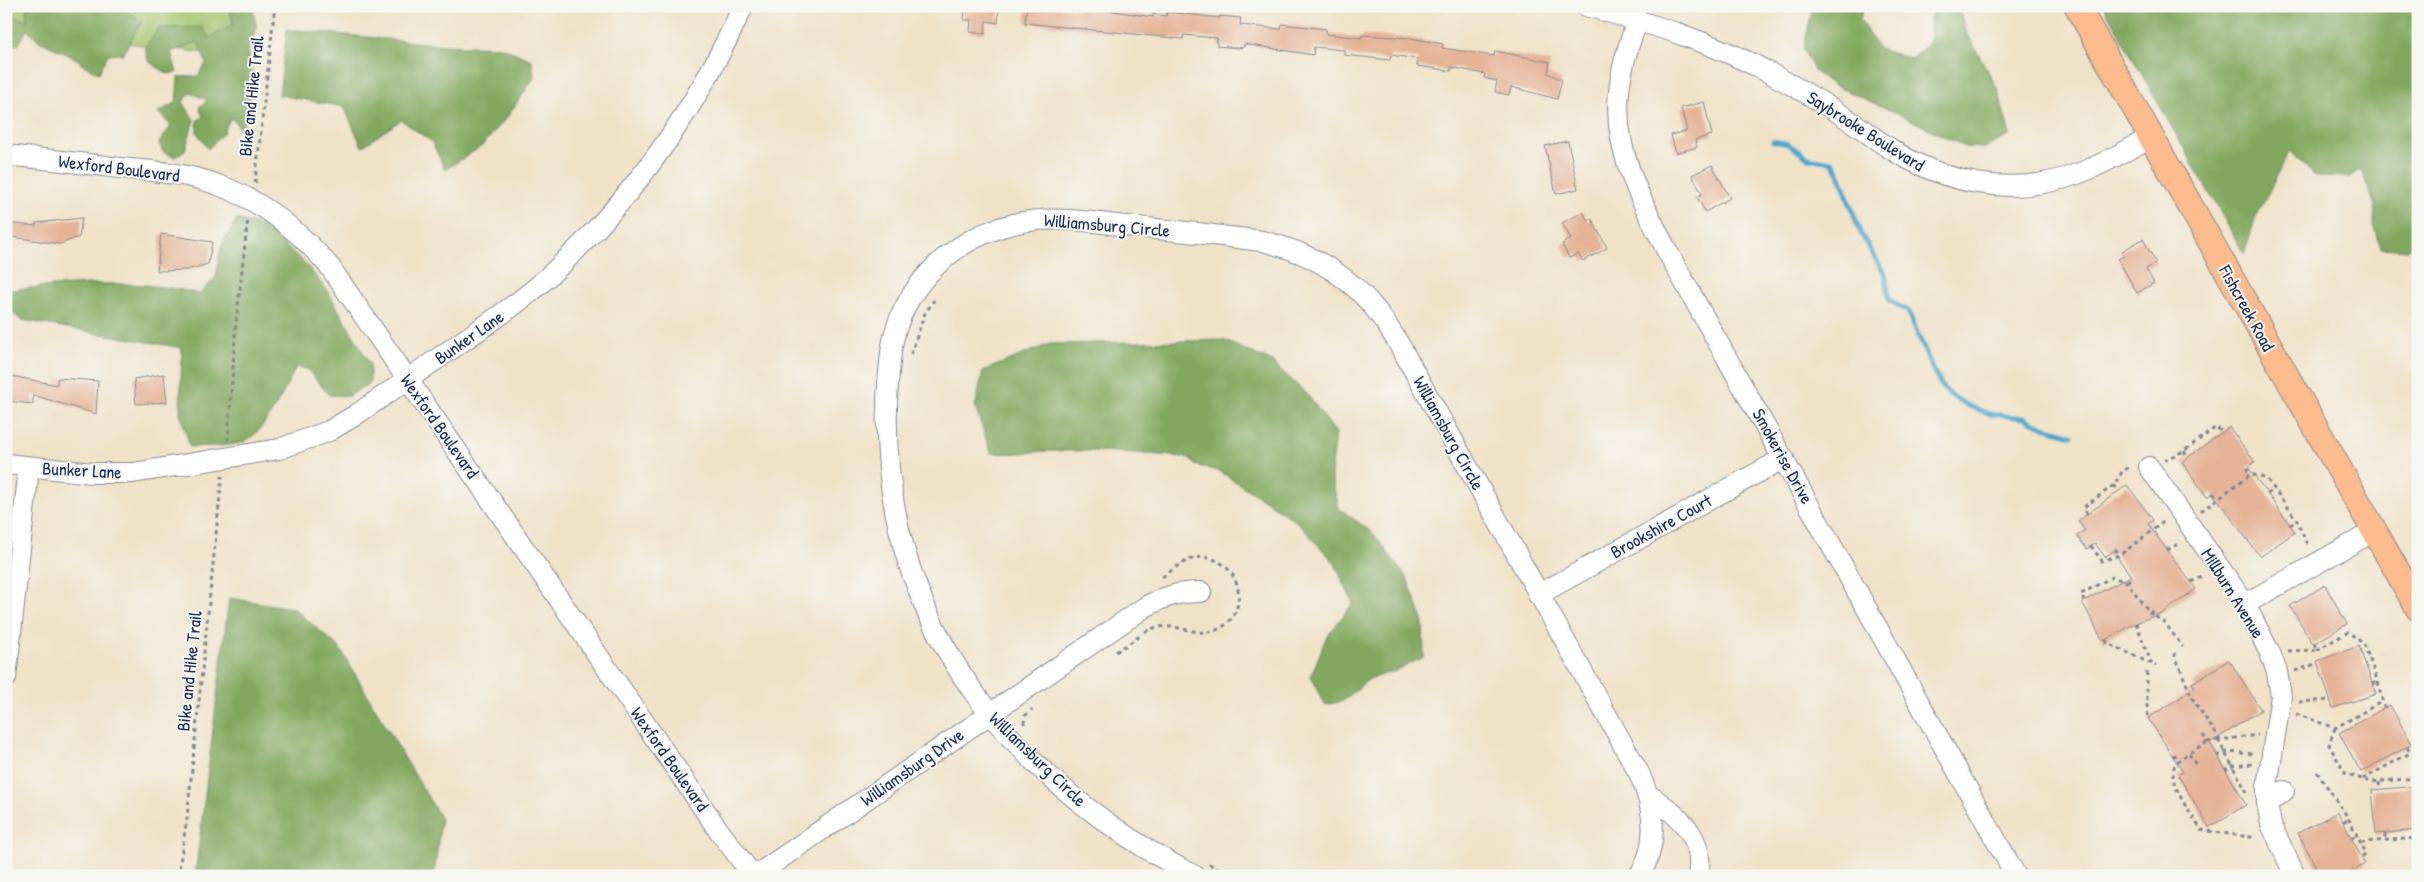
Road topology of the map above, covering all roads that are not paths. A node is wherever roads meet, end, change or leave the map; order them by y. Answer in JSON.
{"nodes":[{"id":1,"x":743,"y":6,"type":"edge"},
{"id":2,"x":1586,"y":6,"type":"edge"},
{"id":3,"x":2077,"y":6,"type":"edge"},
{"id":4,"x":1638,"y":20,"type":"junction"},
{"id":5,"x":2151,"y":137,"type":"junction"},
{"id":6,"x":6,"y":155,"type":"edge"},
{"id":7,"x":408,"y":380,"type":"junction"},
{"id":8,"x":1784,"y":458,"type":"junction"},
{"id":9,"x":6,"y":464,"type":"edge"},
{"id":10,"x":2142,"y":465,"type":"road end"},
{"id":11,"x":29,"y":467,"type":"junction"},
{"id":12,"x":2374,"y":530,"type":"junction"},
{"id":13,"x":1201,"y":592,"type":"dead end"},
{"id":14,"x":1538,"y":595,"type":"junction"},
{"id":15,"x":2244,"y":604,"type":"junction"},
{"id":16,"x":2418,"y":608,"type":"edge"},
{"id":17,"x":6,"y":678,"type":"edge"},
{"id":18,"x":990,"y":714,"type":"junction"},
{"id":19,"x":2284,"y":791,"type":"dead end"},
{"id":20,"x":1649,"y":795,"type":"junction"},
{"id":21,"x":2259,"y":802,"type":"junction"},
{"id":22,"x":1202,"y":869,"type":"edge"},
{"id":23,"x":754,"y":876,"type":"edge"},
{"id":24,"x":1639,"y":876,"type":"edge"},
{"id":25,"x":1698,"y":876,"type":"edge"},
{"id":26,"x":2016,"y":876,"type":"edge"},
{"id":27,"x":2295,"y":876,"type":"edge"}],
"edges":[{"from":1,"to":7,"type":"street","name":"Bunker Lane"},
{"from":2,"to":4,"type":"street","name":"Saybrooke Boulevard"},
{"from":3,"to":5,"type":"main road","name":"Fishcreek Road"},
{"from":4,"to":5,"type":"street","name":"Saybrooke Boulevard"},
{"from":4,"to":8,"type":"street","name":"Smokerise Drive"},
{"from":5,"to":12,"type":"main road","name":"Fishcreek Road"},
{"from":6,"to":7,"type":"street","name":"Wexford Boulevard"},
{"from":7,"to":11,"type":"street","name":"Bunker Lane"},
{"from":7,"to":23,"type":"street","name":"Wexford Boulevard"},
{"from":8,"to":14,"type":"street","name":"Brookshire Court"},
{"from":8,"to":26,"type":"street","name":"Smokerise Drive"},
{"from":9,"to":11,"type":"street","name":"Bunker Lane"},
{"from":10,"to":15,"type":"street","name":"Millburn Avenue"},
{"from":11,"to":17,"type":"street"},
{"from":12,"to":15,"type":"street"},
{"from":12,"to":16,"type":"main road","name":"Fishcreek Road"},
{"from":13,"to":18,"type":"street","name":"Williamsburg Drive"},
{"from":14,"to":18,"type":"street","name":"Williamsburg Circle"},
{"from":14,"to":20,"type":"street","name":"Williamsburg Circle"},
{"from":15,"to":21,"type":"street","name":"Millburn Avenue"},
{"from":18,"to":22,"type":"street","name":"Williamsburg Circle"},
{"from":18,"to":23,"type":"street","name":"Williamsburg Drive"},
{"from":19,"to":21,"type":"street"},
{"from":20,"to":24,"type":"street","name":"Williamsburg Circle"},
{"from":20,"to":25,"type":"street"},
{"from":21,"to":27,"type":"street","name":"Millburn Avenue"}]}
